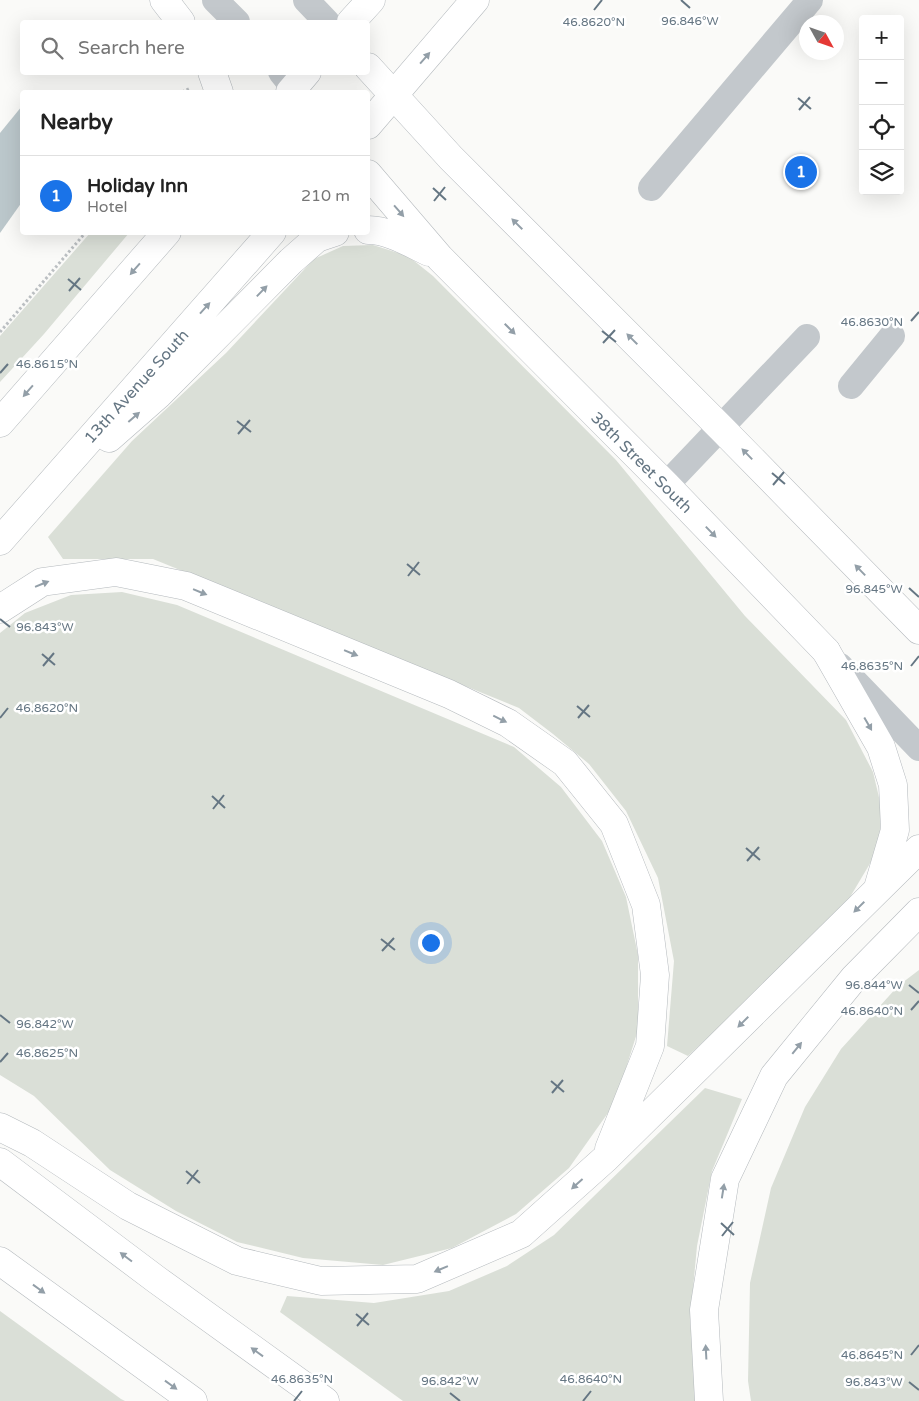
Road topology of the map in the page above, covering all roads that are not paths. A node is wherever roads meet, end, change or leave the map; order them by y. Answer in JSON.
{"nodes":[{"id":1,"x":164,"y":0,"type":"edge"},
{"id":2,"x":216,"y":0,"type":"edge"},
{"id":3,"x":306,"y":0,"type":"edge"},
{"id":4,"x":371,"y":0,"type":"edge"},
{"id":5,"x":475,"y":0,"type":"edge"},
{"id":6,"x":810,"y":0,"type":"edge"},
{"id":7,"x":179,"y":20,"type":"edge"},
{"id":8,"x":235,"y":20,"type":"edge"},
{"id":9,"x":325,"y":20,"type":"edge"},
{"id":10,"x":353,"y":20,"type":"edge"},
{"id":11,"x":370,"y":69,"type":"edge"},
{"id":12,"x":213,"y":75,"type":"edge"},
{"id":13,"x":217,"y":90,"type":"edge"},
{"id":14,"x":393,"y":95,"type":"junction"},
{"id":15,"x":370,"y":123,"type":"edge"},
{"id":16,"x":370,"y":176,"type":"edge"},
{"id":17,"x":651,"y":188,"type":"dead end"},
{"id":18,"x":370,"y":230,"type":"edge"},
{"id":19,"x":164,"y":235,"type":"edge"},
{"id":20,"x":269,"y":235,"type":"edge"},
{"id":21,"x":326,"y":235,"type":"edge"},
{"id":22,"x":440,"y":258,"type":"junction"},
{"id":23,"x":892,"y":336,"type":"dead end"},
{"id":24,"x":807,"y":337,"type":"dead end"},
{"id":25,"x":850,"y":386,"type":"dead end"},
{"id":26,"x":0,"y":423,"type":"edge"},
{"id":27,"x":721,"y":428,"type":"junction"},
{"id":28,"x":666,"y":485,"type":"junction"},
{"id":29,"x":31,"y":506,"type":"junction"},
{"id":30,"x":0,"y":541,"type":"edge"},
{"id":31,"x":0,"y":609,"type":"edge"},
{"id":32,"x":919,"y":630,"type":"edge"},
{"id":33,"x":826,"y":651,"type":"junction"},
{"id":34,"x":919,"y":748,"type":"edge"},
{"id":35,"x":919,"y":849,"type":"edge"},
{"id":36,"x":878,"y":888,"type":"junction"},
{"id":37,"x":919,"y":912,"type":"edge"},
{"id":38,"x":919,"y":937,"type":"edge"},
{"id":39,"x":854,"y":978,"type":"junction"},
{"id":40,"x":0,"y":1127,"type":"edge"},
{"id":41,"x":606,"y":1158,"type":"junction"},
{"id":42,"x":0,"y":1162,"type":"edge"},
{"id":43,"x":0,"y":1260,"type":"edge"},
{"id":44,"x":194,"y":1401,"type":"edge"},
{"id":45,"x":325,"y":1401,"type":"edge"},
{"id":46,"x":709,"y":1401,"type":"edge"}],
"edges":[{"from":1,"to":7,"type":"main road"},
{"from":2,"to":8,"type":"street"},
{"from":3,"to":9,"type":"street"},
{"from":4,"to":10,"type":"main road"},
{"from":14,"to":5,"type":"main road","one_way":true},
{"from":6,"to":17,"type":"street"},
{"from":11,"to":14,"type":"main road"},
{"from":12,"to":13,"type":"main road"},
{"from":14,"to":15,"type":"main road"},
{"from":27,"to":14,"type":"main road","one_way":true},
{"from":16,"to":22,"type":"main road","name":"38th Street South","one_way":true},
{"from":18,"to":22,"type":"main road"},
{"from":19,"to":26,"type":"main road","one_way":true},
{"from":29,"to":20,"type":"main road","name":"13th Avenue South","one_way":true},
{"from":29,"to":21,"type":"main road","one_way":true},
{"from":22,"to":28,"type":"main road","name":"38th Street South","one_way":true},
{"from":23,"to":25,"type":"street"},
{"from":24,"to":27,"type":"street"},
{"from":27,"to":28,"type":"street"},
{"from":32,"to":27,"type":"main road","one_way":true},
{"from":28,"to":33,"type":"main road","name":"38th Street South","one_way":true},
{"from":29,"to":30,"type":"main road","name":"13th Avenue South"},
{"from":31,"to":41,"type":"main road","one_way":true},
{"from":33,"to":34,"type":"street","name":"38th Street South"},
{"from":33,"to":36,"type":"main road","one_way":true},
{"from":35,"to":36,"type":"main road"},
{"from":36,"to":41,"type":"main road","one_way":true},
{"from":37,"to":39,"type":"main road"},
{"from":38,"to":39,"type":"main road"},
{"from":46,"to":39,"type":"main road","one_way":true},
{"from":41,"to":40,"type":"main road","one_way":true},
{"from":45,"to":42,"type":"main road","one_way":true},
{"from":43,"to":44,"type":"main road","one_way":true}]}
